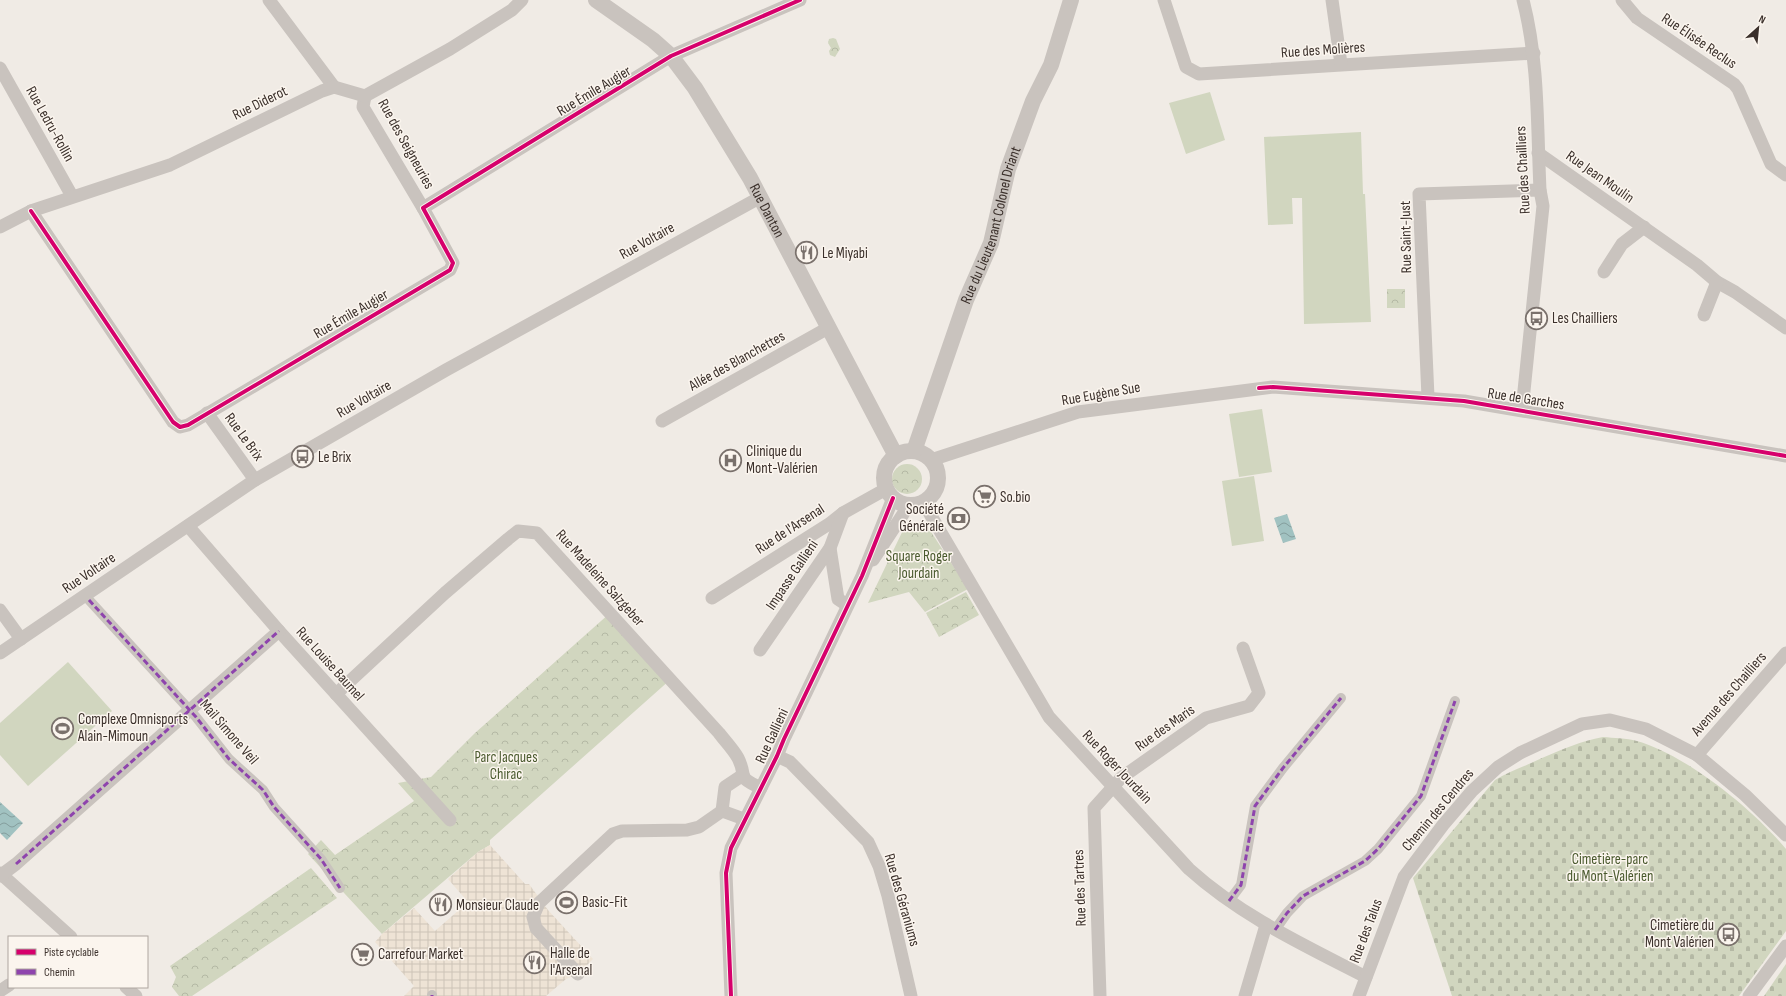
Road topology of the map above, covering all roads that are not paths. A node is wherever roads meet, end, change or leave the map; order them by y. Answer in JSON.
{"nodes":[{"id":1,"x":269,"y":0,"type":"edge"},
{"id":2,"x":522,"y":0,"type":"edge"},
{"id":3,"x":596,"y":0,"type":"edge"},
{"id":4,"x":800,"y":0,"type":"edge"},
{"id":5,"x":1071,"y":0,"type":"edge"},
{"id":6,"x":1164,"y":0,"type":"edge"},
{"id":7,"x":1332,"y":0,"type":"edge"},
{"id":8,"x":1523,"y":0,"type":"edge"},
{"id":9,"x":1622,"y":0,"type":"edge"},
{"id":10,"x":1534,"y":53,"type":"junction"},
{"id":11,"x":671,"y":56,"type":"junction"},
{"id":12,"x":1341,"y":64,"type":"junction"},
{"id":13,"x":0,"y":68,"type":"edge"},
{"id":14,"x":334,"y":87,"type":"junction"},
{"id":15,"x":365,"y":96,"type":"junction"},
{"id":16,"x":1538,"y":153,"type":"junction"},
{"id":17,"x":1786,"y":175,"type":"edge"},
{"id":18,"x":1540,"y":190,"type":"junction"},
{"id":19,"x":72,"y":196,"type":"junction"},
{"id":20,"x":760,"y":198,"type":"junction"},
{"id":21,"x":423,"y":208,"type":"junction"},
{"id":22,"x":31,"y":210,"type":"junction"},
{"id":23,"x":1644,"y":227,"type":"junction"},
{"id":24,"x":0,"y":228,"type":"edge"},
{"id":25,"x":1604,"y":272,"type":"dead end"},
{"id":26,"x":1717,"y":282,"type":"junction"},
{"id":27,"x":1704,"y":315,"type":"dead end"},
{"id":28,"x":828,"y":328,"type":"junction"},
{"id":29,"x":1786,"y":328,"type":"edge"},
{"id":30,"x":1259,"y":388,"type":"joint"},
{"id":31,"x":1428,"y":397,"type":"junction"},
{"id":32,"x":1522,"y":410,"type":"junction"},
{"id":33,"x":207,"y":413,"type":"junction"},
{"id":34,"x":662,"y":421,"type":"dead end"},
{"id":35,"x":914,"y":451,"type":"junction"},
{"id":36,"x":896,"y":456,"type":"junction"},
{"id":37,"x":1786,"y":456,"type":"edge"},
{"id":38,"x":931,"y":460,"type":"junction"},
{"id":39,"x":255,"y":480,"type":"junction"},
{"id":40,"x":890,"y":494,"type":"junction"},
{"id":41,"x":916,"y":504,"type":"junction"},
{"id":42,"x":843,"y":513,"type":"junction"},
{"id":43,"x":188,"y":526,"type":"junction"},
{"id":44,"x":830,"y":548,"type":"junction"},
{"id":45,"x":862,"y":576,"type":"junction"},
{"id":46,"x":712,"y":598,"type":"dead end"},
{"id":47,"x":90,"y":600,"type":"dead end"},
{"id":48,"x":848,"y":605,"type":"junction"},
{"id":49,"x":0,"y":610,"type":"edge"},
{"id":50,"x":278,"y":631,"type":"junction"},
{"id":51,"x":21,"y":639,"type":"junction"},
{"id":52,"x":1242,"y":648,"type":"dead end"},
{"id":53,"x":760,"y":650,"type":"dead end"},
{"id":54,"x":0,"y":653,"type":"edge"},
{"id":55,"x":1786,"y":653,"type":"edge"},
{"id":56,"x":336,"y":694,"type":"junction"},
{"id":57,"x":1341,"y":698,"type":"dead end"},
{"id":58,"x":1455,"y":701,"type":"dead end"},
{"id":59,"x":189,"y":709,"type":"junction"},
{"id":60,"x":1697,"y":755,"type":"junction"},
{"id":61,"x":777,"y":756,"type":"junction"},
{"id":62,"x":743,"y":776,"type":"junction"},
{"id":63,"x":1114,"y":787,"type":"junction"},
{"id":64,"x":761,"y":788,"type":"junction"},
{"id":65,"x":722,"y":811,"type":"junction"},
{"id":66,"x":744,"y":819,"type":"junction"},
{"id":67,"x":450,"y":820,"type":"dead end"},
{"id":68,"x":1786,"y":835,"type":"edge"},
{"id":69,"x":1,"y":874,"type":"edge"},
{"id":70,"x":1404,"y":877,"type":"joint"},
{"id":71,"x":340,"y":888,"type":"dead end"},
{"id":72,"x":1229,"y":901,"type":"junction"},
{"id":73,"x":1271,"y":928,"type":"junction"},
{"id":74,"x":70,"y":936,"type":"edge"},
{"id":75,"x":1786,"y":946,"type":"edge"},
{"id":76,"x":578,"y":974,"type":"dead end"},
{"id":77,"x":1366,"y":977,"type":"junction"},
{"id":78,"x":127,"y":988,"type":"edge"},
{"id":79,"x":136,"y":996,"type":"edge"},
{"id":80,"x":732,"y":996,"type":"edge"},
{"id":81,"x":911,"y":996,"type":"edge"},
{"id":82,"x":1100,"y":996,"type":"edge"},
{"id":83,"x":1245,"y":996,"type":"edge"},
{"id":84,"x":1359,"y":996,"type":"edge"},
{"id":85,"x":1749,"y":996,"type":"edge"}],
"edges":[{"from":1,"to":14,"type":"street"},
{"from":2,"to":15,"type":"street"},
{"from":3,"to":11,"type":"street","name":"Rue Danton"},
{"from":4,"to":11,"type":"street","name":"Rue Émile Augier"},
{"from":5,"to":35,"type":"street","name":"Rue du Lieutenant Colonel Driant"},
{"from":6,"to":12,"type":"street","name":"Rue des Molières"},
{"from":7,"to":12,"type":"street"},
{"from":8,"to":10,"type":"street","name":"Rue des Chailliers"},
{"from":9,"to":17,"type":"street","name":"Rue Élisée Reclus"},
{"from":10,"to":12,"type":"street","name":"Rue des Molières"},
{"from":10,"to":16,"type":"street","name":"Rue des Chailliers"},
{"from":11,"to":20,"type":"street","name":"Rue Danton"},
{"from":11,"to":21,"type":"street","name":"Rue Émile Augier"},
{"from":13,"to":19,"type":"street","name":"Rue Ledru-Rollin"},
{"from":14,"to":15,"type":"street"},
{"from":14,"to":19,"type":"street","name":"Rue Diderot"},
{"from":15,"to":21,"type":"street","name":"Rue des Seigneuries"},
{"from":16,"to":18,"type":"street","name":"Rue des Chailliers"},
{"from":16,"to":23,"type":"street","name":"Rue Jean Moulin"},
{"from":18,"to":31,"type":"street","name":"Rue Saint-Just"},
{"from":18,"to":32,"type":"street","name":"Rue des Chailliers"},
{"from":19,"to":22,"type":"street","name":"Rue Diderot"},
{"from":20,"to":28,"type":"street","name":"Rue Danton"},
{"from":20,"to":39,"type":"street","name":"Rue Voltaire"},
{"from":21,"to":33,"type":"street","name":"Rue Émile Augier"},
{"from":22,"to":24,"type":"street","name":"Rue Diderot"},
{"from":22,"to":33,"type":"street","name":"Rue Émile Augier"},
{"from":23,"to":25,"type":"street"},
{"from":23,"to":26,"type":"street","name":"Rue Jean Moulin"},
{"from":26,"to":27,"type":"street"},
{"from":26,"to":29,"type":"street","name":"Rue Jean Moulin"},
{"from":28,"to":34,"type":"street","name":"Allée des Blanchettes"},
{"from":28,"to":36,"type":"street","name":"Rue Danton"},
{"from":30,"to":31,"type":"street","name":"Rue de Garches"},
{"from":30,"to":38,"type":"street","name":"Rue Eugène Sue"},
{"from":31,"to":32,"type":"street","name":"Rue de Garches"},
{"from":32,"to":37,"type":"street","name":"Rue de Garches"},
{"from":33,"to":39,"type":"street","name":"Rue Le Brix"},
{"from":35,"to":36,"type":"street"},
{"from":35,"to":38,"type":"street"},
{"from":36,"to":40,"type":"street"},
{"from":38,"to":41,"type":"street"},
{"from":39,"to":43,"type":"street","name":"Rue Voltaire"},
{"from":40,"to":41,"type":"street"},
{"from":40,"to":42,"type":"street","name":"Rue de l'Arsenal"},
{"from":40,"to":45,"type":"street","name":"Rue Gallieni"},
{"from":41,"to":45,"type":"street","name":"Rue Gallieni"},
{"from":41,"to":63,"type":"street","name":"Rue Roger Jourdain"},
{"from":42,"to":44,"type":"street","name":"Impasse Gallieni"},
{"from":42,"to":46,"type":"street","name":"Rue de l'Arsenal"},
{"from":43,"to":50,"type":"street","name":"Rue Louise Baumel"},
{"from":43,"to":51,"type":"street","name":"Rue Voltaire"},
{"from":44,"to":48,"type":"street"},
{"from":44,"to":53,"type":"street","name":"Impasse Gallieni"},
{"from":45,"to":48,"type":"street","name":"Rue Gallieni"},
{"from":47,"to":59,"type":"street","name":"Mail Simone Veil"},
{"from":48,"to":61,"type":"street","name":"Rue Gallieni"},
{"from":49,"to":51,"type":"street"},
{"from":50,"to":56,"type":"street","name":"Rue Louise Baumel"},
{"from":50,"to":59,"type":"street"},
{"from":51,"to":54,"type":"street","name":"Rue Voltaire"},
{"from":52,"to":63,"type":"street","name":"Rue des Maris"},
{"from":55,"to":60,"type":"street","name":"Avenue des Chailliers"},
{"from":56,"to":62,"type":"street","name":"Rue Madeleine Salzgeber"},
{"from":56,"to":67,"type":"street","name":"Rue Louise Baumel"},
{"from":57,"to":72,"type":"street"},
{"from":58,"to":73,"type":"street"},
{"from":59,"to":69,"type":"street"},
{"from":59,"to":71,"type":"street","name":"Mail Simone Veil"},
{"from":60,"to":68,"type":"street","name":"Chemin des Cendres"},
{"from":60,"to":70,"type":"street","name":"Chemin des Cendres"},
{"from":61,"to":64,"type":"street","name":"Rue Gallieni"},
{"from":61,"to":81,"type":"street","name":"Rue des Géraniums"},
{"from":62,"to":64,"type":"street"},
{"from":62,"to":65,"type":"street"},
{"from":63,"to":72,"type":"street","name":"Rue Roger Jourdain"},
{"from":63,"to":82,"type":"street","name":"Rue des Tartres"},
{"from":64,"to":66,"type":"street","name":"Rue Gallieni"},
{"from":65,"to":66,"type":"street"},
{"from":65,"to":76,"type":"street"},
{"from":66,"to":80,"type":"street","name":"Rue Gallieni"},
{"from":69,"to":74,"type":"street"},
{"from":70,"to":77,"type":"street","name":"Rue des Talus"},
{"from":72,"to":73,"type":"street","name":"Rue Roger Jourdain"},
{"from":73,"to":77,"type":"street","name":"Rue Roger Jourdain"},
{"from":73,"to":83,"type":"street"},
{"from":75,"to":85,"type":"street"},
{"from":77,"to":84,"type":"street","name":"Rue des Talus"},
{"from":78,"to":79,"type":"street"}]}
